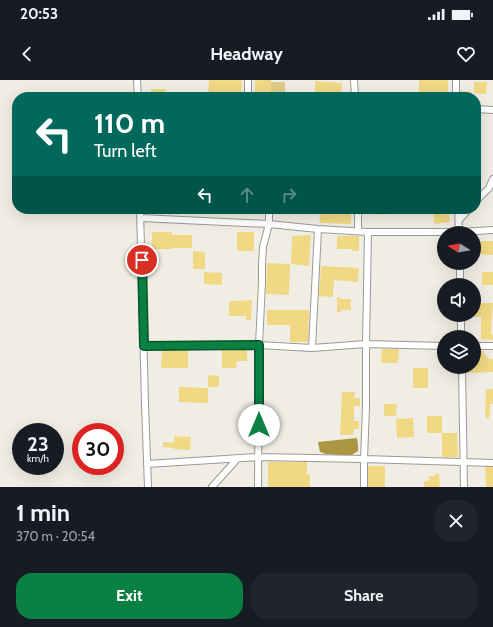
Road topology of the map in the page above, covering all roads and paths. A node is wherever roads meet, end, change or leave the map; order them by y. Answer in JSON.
{"nodes":[{"id":1,"x":138,"y":80,"type":"edge"},
{"id":2,"x":248,"y":80,"type":"edge"},
{"id":3,"x":354,"y":80,"type":"edge"},
{"id":4,"x":456,"y":80,"type":"edge"},
{"id":5,"x":138,"y":92,"type":"edge"},
{"id":6,"x":248,"y":92,"type":"edge"},
{"id":7,"x":354,"y":92,"type":"edge"},
{"id":8,"x":456,"y":92,"type":"edge"},
{"id":9,"x":481,"y":109,"type":"edge"},
{"id":10,"x":493,"y":110,"type":"edge"},
{"id":11,"x":493,"y":179,"type":"edge"},
{"id":12,"x":481,"y":196,"type":"edge"},
{"id":13,"x":141,"y":214,"type":"edge"},
{"id":14,"x":269,"y":214,"type":"edge"},
{"id":15,"x":358,"y":214,"type":"edge"},
{"id":16,"x":458,"y":214,"type":"edge"},
{"id":17,"x":464,"y":214,"type":"edge"},
{"id":18,"x":141,"y":218,"type":"junction"},
{"id":19,"x":459,"y":220,"type":"junction"},
{"id":20,"x":269,"y":224,"type":"junction"},
{"id":21,"x":459,"y":226,"type":"edge"},
{"id":22,"x":318,"y":229,"type":"junction"},
{"id":23,"x":493,"y":230,"type":"edge"},
{"id":24,"x":358,"y":231,"type":"junction"},
{"id":25,"x":481,"y":231,"type":"edge"},
{"id":26,"x":368,"y":232,"type":"junction"},
{"id":27,"x":437,"y":232,"type":"edge"},
{"id":28,"x":366,"y":344,"type":"junction"},
{"id":29,"x":259,"y":345,"type":"junction"},
{"id":30,"x":144,"y":346,"type":"junction"},
{"id":31,"x":437,"y":346,"type":"edge"},
{"id":32,"x":481,"y":346,"type":"edge"},
{"id":33,"x":493,"y":346,"type":"edge"},
{"id":34,"x":312,"y":348,"type":"junction"},
{"id":35,"x":462,"y":374,"type":"edge"},
{"id":36,"x":258,"y":457,"type":"junction"},
{"id":37,"x":238,"y":458,"type":"junction"},
{"id":38,"x":364,"y":459,"type":"junction"},
{"id":39,"x":464,"y":462,"type":"junction"},
{"id":40,"x":493,"y":463,"type":"edge"},
{"id":41,"x":147,"y":464,"type":"junction"},
{"id":42,"x":148,"y":487,"type":"edge"},
{"id":43,"x":212,"y":487,"type":"edge"},
{"id":44,"x":258,"y":487,"type":"edge"},
{"id":45,"x":364,"y":487,"type":"edge"},
{"id":46,"x":464,"y":487,"type":"edge"}],
"edges":[{"from":1,"to":5,"type":"street"},
{"from":2,"to":6,"type":"street"},
{"from":3,"to":7,"type":"street"},
{"from":4,"to":8,"type":"street"},
{"from":9,"to":10,"type":"street"},
{"from":11,"to":12,"type":"street"},
{"from":13,"to":18,"type":"street"},
{"from":14,"to":20,"type":"street"},
{"from":15,"to":24,"type":"street"},
{"from":16,"to":19,"type":"street"},
{"from":17,"to":19,"type":"street"},
{"from":18,"to":20,"type":"street"},
{"from":18,"to":30,"type":"street"},
{"from":19,"to":21,"type":"street"},
{"from":20,"to":22,"type":"street"},
{"from":20,"to":29,"type":"street"},
{"from":22,"to":24,"type":"street"},
{"from":22,"to":34,"type":"street"},
{"from":23,"to":25,"type":"street"},
{"from":24,"to":26,"type":"street"},
{"from":26,"to":27,"type":"street"},
{"from":26,"to":28,"type":"street"},
{"from":28,"to":31,"type":"street"},
{"from":28,"to":34,"type":"street"},
{"from":28,"to":38,"type":"street"},
{"from":29,"to":30,"type":"street"},
{"from":29,"to":34,"type":"street"},
{"from":29,"to":36,"type":"street"},
{"from":30,"to":41,"type":"street"},
{"from":32,"to":33,"type":"street"},
{"from":35,"to":39,"type":"street"},
{"from":36,"to":37,"type":"street"},
{"from":36,"to":38,"type":"street"},
{"from":36,"to":44,"type":"street"},
{"from":37,"to":41,"type":"street"},
{"from":37,"to":43,"type":"street"},
{"from":38,"to":39,"type":"street"},
{"from":38,"to":45,"type":"street"},
{"from":39,"to":40,"type":"street"},
{"from":39,"to":46,"type":"street"},
{"from":41,"to":42,"type":"street"}]}
